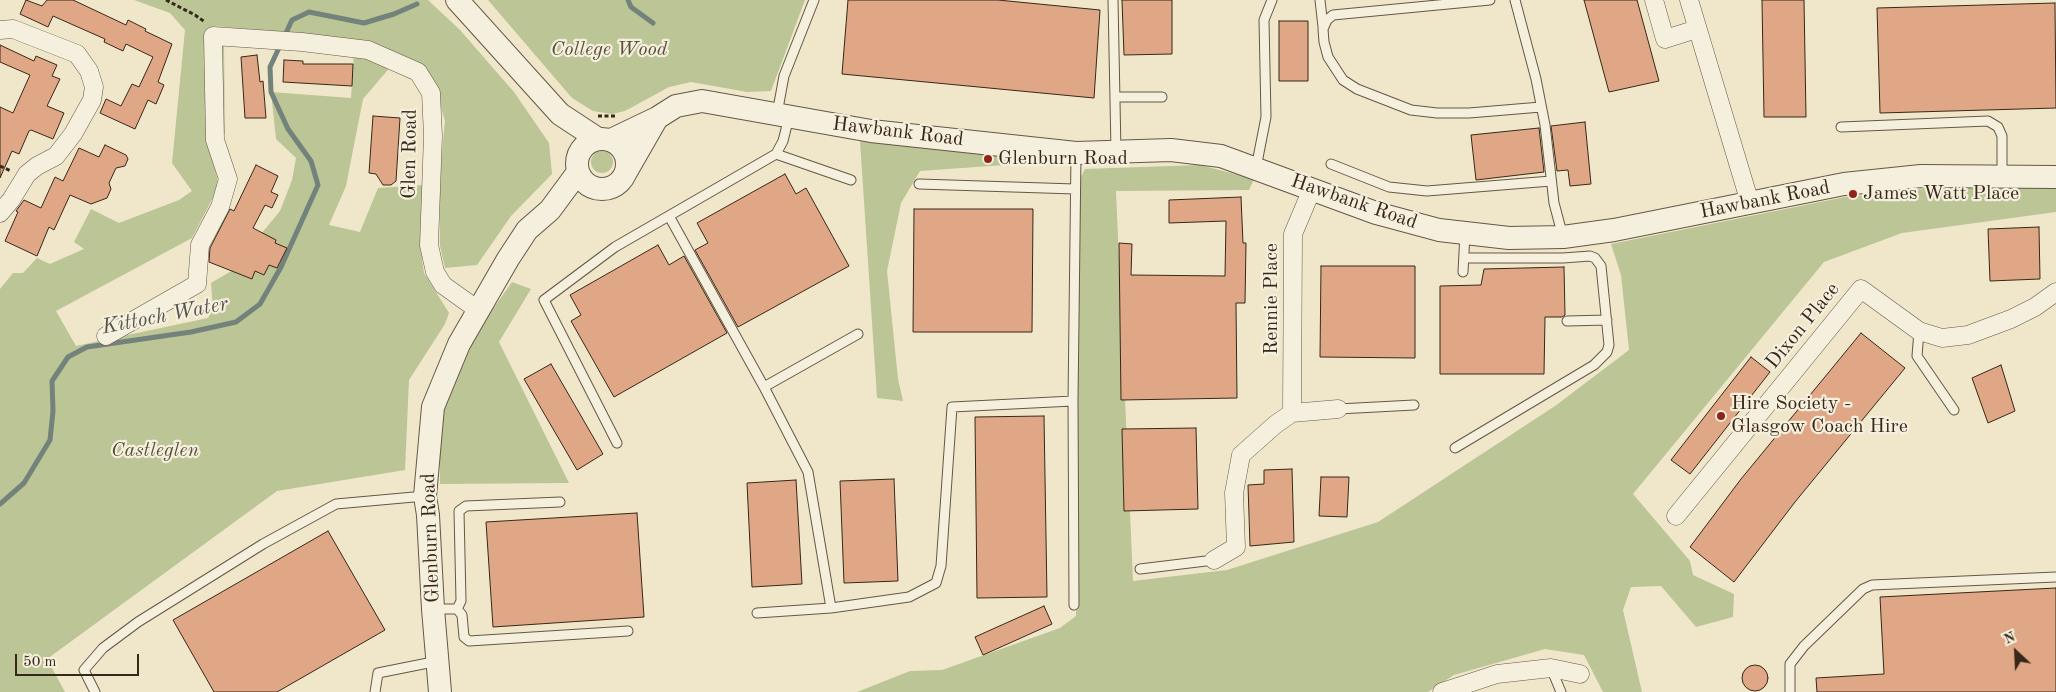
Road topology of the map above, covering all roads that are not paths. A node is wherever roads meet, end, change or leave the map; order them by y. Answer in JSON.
{"nodes":[{"id":1,"x":458,"y":0,"type":"edge"},
{"id":2,"x":814,"y":0,"type":"edge"},
{"id":3,"x":1113,"y":0,"type":"edge"},
{"id":4,"x":1272,"y":0,"type":"edge"},
{"id":5,"x":1320,"y":0,"type":"edge"},
{"id":6,"x":1490,"y":0,"type":"edge"},
{"id":7,"x":1515,"y":0,"type":"edge"},
{"id":8,"x":1654,"y":0,"type":"edge"},
{"id":9,"x":1689,"y":0,"type":"edge"},
{"id":10,"x":1466,"y":1,"type":"edge"},
{"id":11,"x":1323,"y":29,"type":"junction"},
{"id":12,"x":1697,"y":29,"type":"junction"},
{"id":13,"x":0,"y":30,"type":"edge"},
{"id":14,"x":1114,"y":97,"type":"junction"},
{"id":15,"x":1162,"y":97,"type":"dead end"},
{"id":16,"x":1541,"y":107,"type":"junction"},
{"id":17,"x":560,"y":114,"type":"junction"},
{"id":18,"x":783,"y":115,"type":"junction"},
{"id":19,"x":657,"y":118,"type":"junction"},
{"id":20,"x":1841,"y":127,"type":"dead end"},
{"id":21,"x":605,"y":140,"type":"junction"},
{"id":22,"x":1116,"y":151,"type":"junction"},
{"id":23,"x":1076,"y":153,"type":"junction"},
{"id":24,"x":776,"y":154,"type":"junction"},
{"id":25,"x":1331,"y":164,"type":"dead end"},
{"id":26,"x":578,"y":165,"type":"junction"},
{"id":27,"x":1256,"y":168,"type":"junction"},
{"id":28,"x":626,"y":172,"type":"junction"},
{"id":29,"x":2002,"y":176,"type":"junction"},
{"id":30,"x":2056,"y":177,"type":"edge"},
{"id":31,"x":851,"y":180,"type":"dead end"},
{"id":32,"x":1551,"y":181,"type":"junction"},
{"id":33,"x":918,"y":184,"type":"dead end"},
{"id":34,"x":600,"y":189,"type":"junction"},
{"id":35,"x":1075,"y":189,"type":"junction"},
{"id":36,"x":1312,"y":189,"type":"junction"},
{"id":37,"x":1750,"y":203,"type":"junction"},
{"id":38,"x":550,"y":210,"type":"junction"},
{"id":39,"x":0,"y":212,"type":"edge"},
{"id":40,"x":669,"y":216,"type":"junction"},
{"id":41,"x":1465,"y":233,"type":"junction"},
{"id":42,"x":1563,"y":237,"type":"junction"},
{"id":43,"x":1464,"y":258,"type":"junction"},
{"id":44,"x":1463,"y":272,"type":"dead end"},
{"id":45,"x":2056,"y":292,"type":"edge"},
{"id":46,"x":478,"y":310,"type":"junction"},
{"id":47,"x":1607,"y":320,"type":"junction"},
{"id":48,"x":1567,"y":321,"type":"dead end"},
{"id":49,"x":1919,"y":330,"type":"junction"},
{"id":50,"x":858,"y":334,"type":"dead end"},
{"id":51,"x":106,"y":336,"type":"dead end"},
{"id":52,"x":764,"y":387,"type":"junction"},
{"id":53,"x":1073,"y":401,"type":"junction"},
{"id":54,"x":1414,"y":405,"type":"dead end"},
{"id":55,"x":1338,"y":409,"type":"joint"},
{"id":56,"x":1954,"y":410,"type":"dead end"},
{"id":57,"x":1292,"y":413,"type":"junction"},
{"id":58,"x":617,"y":443,"type":"dead end"},
{"id":59,"x":1455,"y":448,"type":"dead end"},
{"id":60,"x":425,"y":496,"type":"junction"},
{"id":61,"x":560,"y":502,"type":"dead end"},
{"id":62,"x":1676,"y":516,"type":"dead end"},
{"id":63,"x":1214,"y":560,"type":"joint"},
{"id":64,"x":1140,"y":569,"type":"dead end"},
{"id":65,"x":2056,"y":577,"type":"edge"},
{"id":66,"x":1074,"y":605,"type":"dead end"},
{"id":67,"x":457,"y":608,"type":"junction"},
{"id":68,"x":831,"y":608,"type":"junction"},
{"id":69,"x":433,"y":609,"type":"junction"},
{"id":70,"x":757,"y":614,"type":"dead end"},
{"id":71,"x":628,"y":631,"type":"dead end"},
{"id":72,"x":438,"y":660,"type":"junction"},
{"id":73,"x":1551,"y":668,"type":"junction"},
{"id":74,"x":1580,"y":674,"type":"dead end"},
{"id":75,"x":95,"y":692,"type":"edge"},
{"id":76,"x":375,"y":692,"type":"edge"},
{"id":77,"x":440,"y":692,"type":"edge"},
{"id":78,"x":1442,"y":692,"type":"edge"},
{"id":79,"x":1561,"y":692,"type":"edge"},
{"id":80,"x":1790,"y":692,"type":"edge"}],
"edges":[{"from":1,"to":17,"type":"street"},
{"from":2,"to":18,"type":"lane"},
{"from":3,"to":14,"type":"lane"},
{"from":4,"to":27,"type":"lane"},
{"from":5,"to":11,"type":"lane"},
{"from":6,"to":10,"type":"lane"},
{"from":7,"to":16,"type":"lane"},
{"from":8,"to":12,"type":"street"},
{"from":9,"to":12,"type":"street"},
{"from":10,"to":11,"type":"lane"},
{"from":11,"to":16,"type":"lane"},
{"from":12,"to":37,"type":"street"},
{"from":13,"to":39,"type":"street"},
{"from":14,"to":15,"type":"lane"},
{"from":14,"to":22,"type":"lane"},
{"from":16,"to":32,"type":"lane"},
{"from":17,"to":21,"type":"street"},
{"from":17,"to":26,"type":"street"},
{"from":18,"to":19,"type":"street","name":"Hawbank Road"},
{"from":18,"to":23,"type":"street","name":"Hawbank Road"},
{"from":18,"to":24,"type":"lane"},
{"from":19,"to":21,"type":"street","name":"Hawbank Road"},
{"from":19,"to":28,"type":"street","name":"Hawbank Road"},
{"from":20,"to":29,"type":"lane"},
{"from":21,"to":26,"type":"street"},
{"from":21,"to":28,"type":"street"},
{"from":22,"to":23,"type":"street","name":"Hawbank Road"},
{"from":22,"to":27,"type":"street","name":"Hawbank Road"},
{"from":23,"to":35,"type":"lane"},
{"from":24,"to":31,"type":"lane"},
{"from":24,"to":40,"type":"lane"},
{"from":25,"to":32,"type":"lane"},
{"from":26,"to":34,"type":"street"},
{"from":26,"to":38,"type":"street","name":"Glenburn Road"},
{"from":27,"to":36,"type":"street","name":"Hawbank Road"},
{"from":28,"to":34,"type":"street"},
{"from":29,"to":30,"type":"street","name":"Hawbank Road"},
{"from":29,"to":37,"type":"street","name":"Hawbank Road"},
{"from":32,"to":42,"type":"lane"},
{"from":33,"to":35,"type":"lane"},
{"from":34,"to":38,"type":"street","name":"Glenburn Road"},
{"from":35,"to":53,"type":"lane"},
{"from":36,"to":41,"type":"street","name":"Hawbank Road"},
{"from":36,"to":57,"type":"street","name":"Rennie Place"},
{"from":37,"to":42,"type":"street","name":"Hawbank Road"},
{"from":38,"to":46,"type":"street","name":"Glenburn Road"},
{"from":40,"to":52,"type":"lane"},
{"from":40,"to":58,"type":"lane"},
{"from":41,"to":42,"type":"street","name":"Hawbank Road"},
{"from":41,"to":43,"type":"lane"},
{"from":43,"to":44,"type":"lane"},
{"from":43,"to":47,"type":"lane"},
{"from":45,"to":49,"type":"street","name":"Dixon Place"},
{"from":46,"to":51,"type":"street","name":"Glen Road"},
{"from":46,"to":60,"type":"street","name":"Glenburn Road"},
{"from":47,"to":48,"type":"lane"},
{"from":47,"to":59,"type":"lane"},
{"from":49,"to":56,"type":"lane"},
{"from":49,"to":62,"type":"street","name":"Dixon Place"},
{"from":50,"to":52,"type":"lane"},
{"from":52,"to":68,"type":"lane"},
{"from":53,"to":66,"type":"lane"},
{"from":53,"to":68,"type":"lane"},
{"from":54,"to":55,"type":"lane"},
{"from":55,"to":57,"type":"street"},
{"from":57,"to":63,"type":"street"},
{"from":60,"to":69,"type":"street","name":"Glenburn Road"},
{"from":60,"to":75,"type":"lane"},
{"from":61,"to":67,"type":"lane"},
{"from":63,"to":64,"type":"lane"},
{"from":65,"to":80,"type":"lane"},
{"from":67,"to":69,"type":"lane"},
{"from":67,"to":71,"type":"lane"},
{"from":68,"to":70,"type":"lane"},
{"from":69,"to":72,"type":"street","name":"Glenburn Road"},
{"from":72,"to":76,"type":"lane"},
{"from":72,"to":77,"type":"street","name":"Glenburn Road"},
{"from":73,"to":74,"type":"street"},
{"from":73,"to":78,"type":"street"},
{"from":73,"to":79,"type":"lane"}]}
